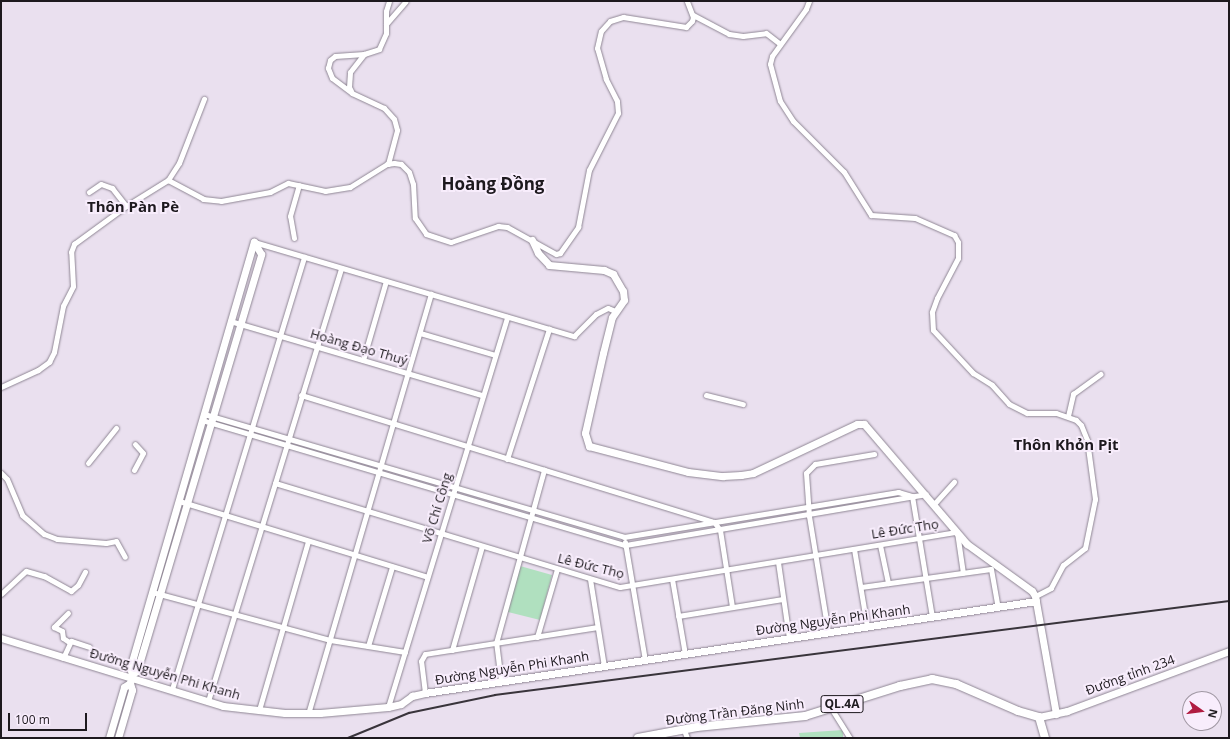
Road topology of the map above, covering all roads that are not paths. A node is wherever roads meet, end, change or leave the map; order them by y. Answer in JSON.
{"nodes":[{"id":1,"x":390,"y":1,"type":"edge"},
{"id":2,"x":406,"y":1,"type":"edge"},
{"id":3,"x":687,"y":1,"type":"edge"},
{"id":4,"x":809,"y":1,"type":"edge"},
{"id":5,"x":693,"y":15,"type":"junction"},
{"id":6,"x":386,"y":24,"type":"junction"},
{"id":7,"x":780,"y":44,"type":"junction"},
{"id":8,"x":364,"y":54,"type":"junction"},
{"id":9,"x":352,"y":92,"type":"junction"},
{"id":10,"x":204,"y":99,"type":"dead end"},
{"id":11,"x":388,"y":164,"type":"junction"},
{"id":12,"x":168,"y":180,"type":"junction"},
{"id":13,"x":299,"y":185,"type":"junction"},
{"id":14,"x":90,"y":192,"type":"dead end"},
{"id":15,"x":126,"y":206,"type":"junction"},
{"id":16,"x":294,"y":238,"type":"dead end"},
{"id":17,"x":532,"y":240,"type":"junction"},
{"id":18,"x":254,"y":242,"type":"junction"},
{"id":19,"x":304,"y":257,"type":"junction"},
{"id":20,"x":341,"y":268,"type":"junction"},
{"id":21,"x":386,"y":281,"type":"junction"},
{"id":22,"x":432,"y":294,"type":"junction"},
{"id":23,"x":615,"y":311,"type":"junction"},
{"id":24,"x":507,"y":316,"type":"junction"},
{"id":25,"x":230,"y":321,"type":"junction"},
{"id":26,"x":240,"y":324,"type":"junction"},
{"id":27,"x":550,"y":329,"type":"junction"},
{"id":28,"x":420,"y":332,"type":"junction"},
{"id":29,"x":280,"y":336,"type":"junction"},
{"id":30,"x":317,"y":346,"type":"junction"},
{"id":31,"x":495,"y":355,"type":"junction"},
{"id":32,"x":363,"y":360,"type":"junction"},
{"id":33,"x":408,"y":373,"type":"junction"},
{"id":34,"x":1101,"y":374,"type":"dead end"},
{"id":35,"x":1,"y":388,"type":"edge"},
{"id":36,"x":301,"y":395,"type":"junction"},
{"id":37,"x":482,"y":395,"type":"junction"},
{"id":38,"x":706,"y":395,"type":"dead end"},
{"id":39,"x":743,"y":404,"type":"dead end"},
{"id":40,"x":1068,"y":416,"type":"junction"},
{"id":41,"x":203,"y":417,"type":"junction"},
{"id":42,"x":212,"y":419,"type":"junction"},
{"id":43,"x":394,"y":422,"type":"junction"},
{"id":44,"x":116,"y":428,"type":"dead end"},
{"id":45,"x":252,"y":428,"type":"junction"},
{"id":46,"x":250,"y":434,"type":"junction"},
{"id":47,"x":289,"y":438,"type":"junction"},
{"id":48,"x":135,"y":444,"type":"dead end"},
{"id":49,"x":286,"y":445,"type":"junction"},
{"id":50,"x":467,"y":445,"type":"junction"},
{"id":51,"x":874,"y":454,"type":"dead end"},
{"id":52,"x":507,"y":459,"type":"junction"},
{"id":53,"x":88,"y":463,"type":"dead end"},
{"id":54,"x":381,"y":465,"type":"junction"},
{"id":55,"x":134,"y":470,"type":"dead end"},
{"id":56,"x":544,"y":470,"type":"junction"},
{"id":57,"x":379,"y":472,"type":"junction"},
{"id":58,"x":1,"y":473,"type":"edge"},
{"id":59,"x":954,"y":482,"type":"dead end"},
{"id":60,"x":275,"y":483,"type":"junction"},
{"id":61,"x":455,"y":487,"type":"junction"},
{"id":62,"x":926,"y":494,"type":"junction"},
{"id":63,"x":452,"y":495,"type":"junction"},
{"id":64,"x":912,"y":496,"type":"junction"},
{"id":65,"x":178,"y":501,"type":"junction"},
{"id":66,"x":187,"y":503,"type":"junction"},
{"id":67,"x":934,"y":504,"type":"junction"},
{"id":68,"x":808,"y":507,"type":"junction"},
{"id":69,"x":533,"y":509,"type":"junction"},
{"id":70,"x":367,"y":512,"type":"junction"},
{"id":71,"x":225,"y":515,"type":"junction"},
{"id":72,"x":809,"y":516,"type":"junction"},
{"id":73,"x":531,"y":519,"type":"junction"},
{"id":74,"x":714,"y":522,"type":"junction"},
{"id":75,"x":261,"y":526,"type":"junction"},
{"id":76,"x":720,"y":530,"type":"junction"},
{"id":77,"x":957,"y":532,"type":"junction"},
{"id":78,"x":440,"y":534,"type":"junction"},
{"id":79,"x":624,"y":537,"type":"junction"},
{"id":80,"x":919,"y":538,"type":"junction"},
{"id":81,"x":308,"y":541,"type":"junction"},
{"id":82,"x":626,"y":545,"type":"junction"},
{"id":83,"x":880,"y":545,"type":"junction"},
{"id":84,"x":482,"y":546,"type":"junction"},
{"id":85,"x":854,"y":549,"type":"junction"},
{"id":86,"x":355,"y":555,"type":"junction"},
{"id":87,"x":816,"y":555,"type":"junction"},
{"id":88,"x":125,"y":557,"type":"dead end"},
{"id":89,"x":520,"y":557,"type":"junction"},
{"id":90,"x":778,"y":562,"type":"junction"},
{"id":91,"x":392,"y":566,"type":"junction"},
{"id":92,"x":557,"y":569,"type":"junction"},
{"id":93,"x":725,"y":570,"type":"junction"},
{"id":94,"x":85,"y":572,"type":"dead end"},
{"id":95,"x":963,"y":573,"type":"junction"},
{"id":96,"x":427,"y":577,"type":"junction"},
{"id":97,"x":926,"y":578,"type":"junction"},
{"id":98,"x":590,"y":579,"type":"junction"},
{"id":99,"x":672,"y":579,"type":"junction"},
{"id":100,"x":888,"y":583,"type":"junction"},
{"id":101,"x":632,"y":586,"type":"junction"},
{"id":102,"x":861,"y":587,"type":"junction"},
{"id":103,"x":152,"y":592,"type":"junction"},
{"id":104,"x":1,"y":594,"type":"edge"},
{"id":105,"x":161,"y":594,"type":"junction"},
{"id":106,"x":1036,"y":598,"type":"junction"},
{"id":107,"x":783,"y":599,"type":"junction"},
{"id":108,"x":198,"y":604,"type":"junction"},
{"id":109,"x":732,"y":607,"type":"junction"},
{"id":110,"x":998,"y":607,"type":"junction"},
{"id":111,"x":68,"y":613,"type":"dead end"},
{"id":112,"x":235,"y":614,"type":"junction"},
{"id":113,"x":678,"y":616,"type":"junction"},
{"id":114,"x":932,"y":617,"type":"junction"},
{"id":115,"x":868,"y":626,"type":"junction"},
{"id":116,"x":283,"y":627,"type":"junction"},
{"id":117,"x":597,"y":627,"type":"junction"},
{"id":118,"x":828,"y":632,"type":"junction"},
{"id":119,"x":538,"y":637,"type":"junction"},
{"id":120,"x":1,"y":638,"type":"edge"},
{"id":121,"x":789,"y":638,"type":"junction"},
{"id":122,"x":330,"y":640,"type":"junction"},
{"id":123,"x":69,"y":642,"type":"junction"},
{"id":124,"x":496,"y":643,"type":"junction"},
{"id":125,"x":368,"y":646,"type":"junction"},
{"id":126,"x":89,"y":647,"type":"dead end"},
{"id":127,"x":452,"y":650,"type":"junction"},
{"id":128,"x":1229,"y":651,"type":"edge"},
{"id":129,"x":404,"y":652,"type":"junction"},
{"id":130,"x":685,"y":654,"type":"junction"},
{"id":131,"x":64,"y":658,"type":"junction"},
{"id":132,"x":645,"y":660,"type":"junction"},
{"id":133,"x":604,"y":666,"type":"junction"},
{"id":134,"x":131,"y":678,"type":"junction"},
{"id":135,"x":501,"y":682,"type":"junction"},
{"id":136,"x":172,"y":689,"type":"junction"},
{"id":137,"x":425,"y":693,"type":"junction"},
{"id":138,"x":208,"y":701,"type":"junction"},
{"id":139,"x":388,"y":707,"type":"junction"},
{"id":140,"x":831,"y":708,"type":"junction"},
{"id":141,"x":259,"y":710,"type":"junction"},
{"id":142,"x":308,"y":714,"type":"junction"},
{"id":143,"x":1056,"y":714,"type":"junction"},
{"id":144,"x":1039,"y":717,"type":"junction"},
{"id":145,"x":684,"y":730,"type":"junction"},
{"id":146,"x":109,"y":738,"type":"edge"},
{"id":147,"x":118,"y":738,"type":"edge"},
{"id":148,"x":638,"y":738,"type":"edge"},
{"id":149,"x":688,"y":738,"type":"edge"},
{"id":150,"x":850,"y":738,"type":"edge"},
{"id":151,"x":1045,"y":738,"type":"edge"}],
"edges":[{"from":1,"to":6,"type":"street"},
{"from":2,"to":6,"type":"street"},
{"from":3,"to":5,"type":"street"},
{"from":4,"to":7,"type":"street"},
{"from":5,"to":7,"type":"street"},
{"from":5,"to":17,"type":"street"},
{"from":6,"to":8,"type":"street"},
{"from":7,"to":40,"type":"street"},
{"from":8,"to":9,"type":"street"},
{"from":8,"to":9,"type":"street"},
{"from":9,"to":11,"type":"street"},
{"from":10,"to":12,"type":"street"},
{"from":11,"to":13,"type":"street"},
{"from":11,"to":17,"type":"street"},
{"from":12,"to":13,"type":"street"},
{"from":12,"to":15,"type":"street"},
{"from":13,"to":16,"type":"street"},
{"from":14,"to":15,"type":"street"},
{"from":15,"to":35,"type":"street"},
{"from":17,"to":23,"type":"street"},
{"from":18,"to":19,"type":"street"},
{"from":18,"to":25,"type":"street"},
{"from":18,"to":26,"type":"street"},
{"from":19,"to":20,"type":"street"},
{"from":19,"to":29,"type":"street"},
{"from":20,"to":21,"type":"street"},
{"from":20,"to":30,"type":"street"},
{"from":21,"to":22,"type":"street"},
{"from":21,"to":32,"type":"street"},
{"from":22,"to":24,"type":"street"},
{"from":22,"to":28,"type":"street"},
{"from":23,"to":27,"type":"street"},
{"from":23,"to":62,"type":"street"},
{"from":24,"to":27,"type":"street"},
{"from":24,"to":31,"type":"street","name":"Võ Chí Công"},
{"from":25,"to":26,"type":"street","name":"Hoàng Đạo Thuý"},
{"from":25,"to":41,"type":"street"},
{"from":26,"to":29,"type":"street","name":"Hoàng Đạo Thuý"},
{"from":26,"to":42,"type":"street"},
{"from":27,"to":52,"type":"street"},
{"from":28,"to":31,"type":"street"},
{"from":28,"to":33,"type":"street"},
{"from":29,"to":30,"type":"street","name":"Hoàng Đạo Thuý"},
{"from":29,"to":45,"type":"street"},
{"from":30,"to":32,"type":"street","name":"Hoàng Đạo Thuý"},
{"from":30,"to":36,"type":"street"},
{"from":31,"to":37,"type":"street","name":"Võ Chí Công"},
{"from":32,"to":33,"type":"street","name":"Hoàng Đạo Thuý"},
{"from":33,"to":37,"type":"street","name":"Hoàng Đạo Thuý"},
{"from":33,"to":43,"type":"street"},
{"from":34,"to":40,"type":"street"},
{"from":36,"to":43,"type":"street"},
{"from":36,"to":47,"type":"street"},
{"from":37,"to":50,"type":"street","name":"Võ Chí Công"},
{"from":38,"to":39,"type":"street"},
{"from":40,"to":106,"type":"street"},
{"from":41,"to":42,"type":"street"},
{"from":41,"to":65,"type":"street"},
{"from":42,"to":45,"type":"street"},
{"from":42,"to":46,"type":"street"},
{"from":42,"to":66,"type":"street"},
{"from":43,"to":50,"type":"street"},
{"from":43,"to":54,"type":"street"},
{"from":44,"to":53,"type":"street"},
{"from":45,"to":46,"type":"street"},
{"from":45,"to":47,"type":"street"},
{"from":46,"to":49,"type":"street"},
{"from":46,"to":71,"type":"street"},
{"from":47,"to":49,"type":"street"},
{"from":47,"to":54,"type":"street"},
{"from":48,"to":55,"type":"street"},
{"from":49,"to":57,"type":"street"},
{"from":49,"to":60,"type":"street"},
{"from":50,"to":52,"type":"street"},
{"from":50,"to":61,"type":"street","name":"Võ Chí Công"},
{"from":51,"to":68,"type":"street"},
{"from":52,"to":56,"type":"street"},
{"from":54,"to":57,"type":"street"},
{"from":54,"to":61,"type":"street"},
{"from":56,"to":69,"type":"street"},
{"from":56,"to":74,"type":"street"},
{"from":57,"to":63,"type":"street"},
{"from":57,"to":70,"type":"street"},
{"from":58,"to":88,"type":"street"},
{"from":59,"to":67,"type":"street"},
{"from":60,"to":70,"type":"street","name":"Lê Đức Thọ"},
{"from":60,"to":75,"type":"street"},
{"from":61,"to":63,"type":"street","name":"Võ Chí Công"},
{"from":61,"to":69,"type":"street"},
{"from":62,"to":64,"type":"street"},
{"from":62,"to":67,"type":"street"},
{"from":63,"to":73,"type":"street"},
{"from":63,"to":78,"type":"street","name":"Võ Chí Công"},
{"from":64,"to":68,"type":"street"},
{"from":64,"to":72,"type":"street"},
{"from":64,"to":80,"type":"street"},
{"from":65,"to":66,"type":"street"},
{"from":65,"to":103,"type":"street"},
{"from":66,"to":71,"type":"street"},
{"from":66,"to":105,"type":"street"},
{"from":67,"to":77,"type":"street"},
{"from":68,"to":72,"type":"street"},
{"from":68,"to":74,"type":"street"},
{"from":69,"to":73,"type":"street"},
{"from":69,"to":79,"type":"street"},
{"from":70,"to":78,"type":"street","name":"Lê Đức Thọ"},
{"from":70,"to":86,"type":"street"},
{"from":71,"to":75,"type":"street"},
{"from":71,"to":108,"type":"street"},
{"from":72,"to":76,"type":"street"},
{"from":72,"to":87,"type":"street"},
{"from":73,"to":82,"type":"street"},
{"from":73,"to":89,"type":"street"},
{"from":74,"to":76,"type":"street"},
{"from":74,"to":79,"type":"street"},
{"from":75,"to":81,"type":"street"},
{"from":75,"to":112,"type":"street"},
{"from":76,"to":82,"type":"street"},
{"from":76,"to":93,"type":"street"},
{"from":77,"to":80,"type":"street","name":"Lê Đức Thọ"},
{"from":77,"to":95,"type":"street"},
{"from":77,"to":106,"type":"street"},
{"from":78,"to":84,"type":"street","name":"Lê Đức Thọ"},
{"from":78,"to":96,"type":"street","name":"Võ Chí Công"},
{"from":79,"to":82,"type":"street"},
{"from":80,"to":83,"type":"street","name":"Lê Đức Thọ"},
{"from":80,"to":97,"type":"street"},
{"from":81,"to":86,"type":"street"},
{"from":81,"to":116,"type":"street"},
{"from":82,"to":101,"type":"street"},
{"from":83,"to":85,"type":"street","name":"Lê Đức Thọ"},
{"from":83,"to":100,"type":"street"},
{"from":84,"to":89,"type":"street","name":"Lê Đức Thọ"},
{"from":84,"to":127,"type":"street"},
{"from":85,"to":87,"type":"street","name":"Lê Đức Thọ"},
{"from":85,"to":102,"type":"street"},
{"from":86,"to":91,"type":"street"},
{"from":86,"to":122,"type":"street"},
{"from":87,"to":90,"type":"street","name":"Lê Đức Thọ"},
{"from":87,"to":118,"type":"street"},
{"from":89,"to":92,"type":"street","name":"Lê Đức Thọ"},
{"from":89,"to":124,"type":"street"},
{"from":90,"to":93,"type":"street","name":"Lê Đức Thọ"},
{"from":90,"to":107,"type":"street"},
{"from":91,"to":96,"type":"street"},
{"from":91,"to":125,"type":"street"},
{"from":92,"to":98,"type":"street","name":"Lê Đức Thọ"},
{"from":92,"to":119,"type":"street"},
{"from":93,"to":99,"type":"street","name":"Lê Đức Thọ"},
{"from":93,"to":109,"type":"street"},
{"from":94,"to":104,"type":"street"},
{"from":95,"to":97,"type":"street"},
{"from":95,"to":110,"type":"street"},
{"from":96,"to":129,"type":"street","name":"Võ Chí Công"},
{"from":97,"to":100,"type":"street"},
{"from":97,"to":114,"type":"street"},
{"from":98,"to":101,"type":"street","name":"Lê Đức Thọ"},
{"from":98,"to":117,"type":"street"},
{"from":99,"to":101,"type":"street","name":"Lê Đức Thọ"},
{"from":99,"to":113,"type":"street"},
{"from":100,"to":102,"type":"street"},
{"from":101,"to":132,"type":"street"},
{"from":102,"to":115,"type":"street"},
{"from":103,"to":105,"type":"street"},
{"from":103,"to":134,"type":"street"},
{"from":105,"to":108,"type":"street"},
{"from":105,"to":134,"type":"street"},
{"from":106,"to":110,"type":"street","name":"Đường Nguyễn Phi Khanh"},
{"from":106,"to":143,"type":"street"},
{"from":107,"to":109,"type":"street"},
{"from":107,"to":121,"type":"street"},
{"from":108,"to":112,"type":"street"},
{"from":108,"to":136,"type":"street"},
{"from":109,"to":113,"type":"street"},
{"from":110,"to":114,"type":"street","name":"Đường Nguyễn Phi Khanh"},
{"from":111,"to":123,"type":"street"},
{"from":112,"to":116,"type":"street"},
{"from":112,"to":138,"type":"street"},
{"from":113,"to":130,"type":"street"},
{"from":114,"to":115,"type":"street","name":"Đường Nguyễn Phi Khanh"},
{"from":115,"to":118,"type":"street","name":"Đường Nguyễn Phi Khanh"},
{"from":116,"to":122,"type":"street"},
{"from":116,"to":141,"type":"street"},
{"from":117,"to":119,"type":"street"},
{"from":117,"to":133,"type":"street"},
{"from":118,"to":121,"type":"street","name":"Đường Nguyễn Phi Khanh"},
{"from":119,"to":124,"type":"street"},
{"from":120,"to":131,"type":"street","name":"Đường Nguyễn Phi Khanh"},
{"from":121,"to":130,"type":"street","name":"Đường Nguyễn Phi Khanh"},
{"from":122,"to":125,"type":"street"},
{"from":122,"to":142,"type":"street"},
{"from":123,"to":126,"type":"street"},
{"from":123,"to":131,"type":"street"},
{"from":124,"to":127,"type":"street"},
{"from":124,"to":135,"type":"street"},
{"from":125,"to":129,"type":"street"},
{"from":127,"to":137,"type":"street"},
{"from":128,"to":143,"type":"street","name":"Đường tỉnh 234"},
{"from":129,"to":139,"type":"street","name":"Võ Chí Công"},
{"from":130,"to":132,"type":"street","name":"Đường Nguyễn Phi Khanh"},
{"from":131,"to":134,"type":"street","name":"Đường Nguyễn Phi Khanh"},
{"from":132,"to":133,"type":"street","name":"Đường Nguyễn Phi Khanh"},
{"from":133,"to":135,"type":"street","name":"Đường Nguyễn Phi Khanh"},
{"from":134,"to":136,"type":"street","name":"Đường Nguyễn Phi Khanh"},
{"from":134,"to":146,"type":"street"},
{"from":134,"to":147,"type":"street"},
{"from":135,"to":137,"type":"street","name":"Đường Nguyễn Phi Khanh"},
{"from":136,"to":138,"type":"street","name":"Đường Nguyễn Phi Khanh"},
{"from":137,"to":139,"type":"street","name":"Đường Nguyễn Phi Khanh"},
{"from":138,"to":141,"type":"street","name":"Đường Nguyễn Phi Khanh"},
{"from":139,"to":142,"type":"street","name":"Đường Nguyễn Phi Khanh"},
{"from":140,"to":144,"type":"main road","name":"Đường Trần Đăng Ninh","number":"QL.4A"},
{"from":140,"to":145,"type":"main road","name":"Đường Trần Đăng Ninh","number":"QL.4A"},
{"from":140,"to":150,"type":"street"},
{"from":141,"to":142,"type":"street","name":"Đường Nguyễn Phi Khanh"},
{"from":143,"to":144,"type":"street","name":"Đường tỉnh 234"},
{"from":144,"to":151,"type":"main road"},
{"from":145,"to":148,"type":"main road","name":"Đường Trần Đăng Ninh","number":"QL.4A"},
{"from":145,"to":149,"type":"street"}]}
